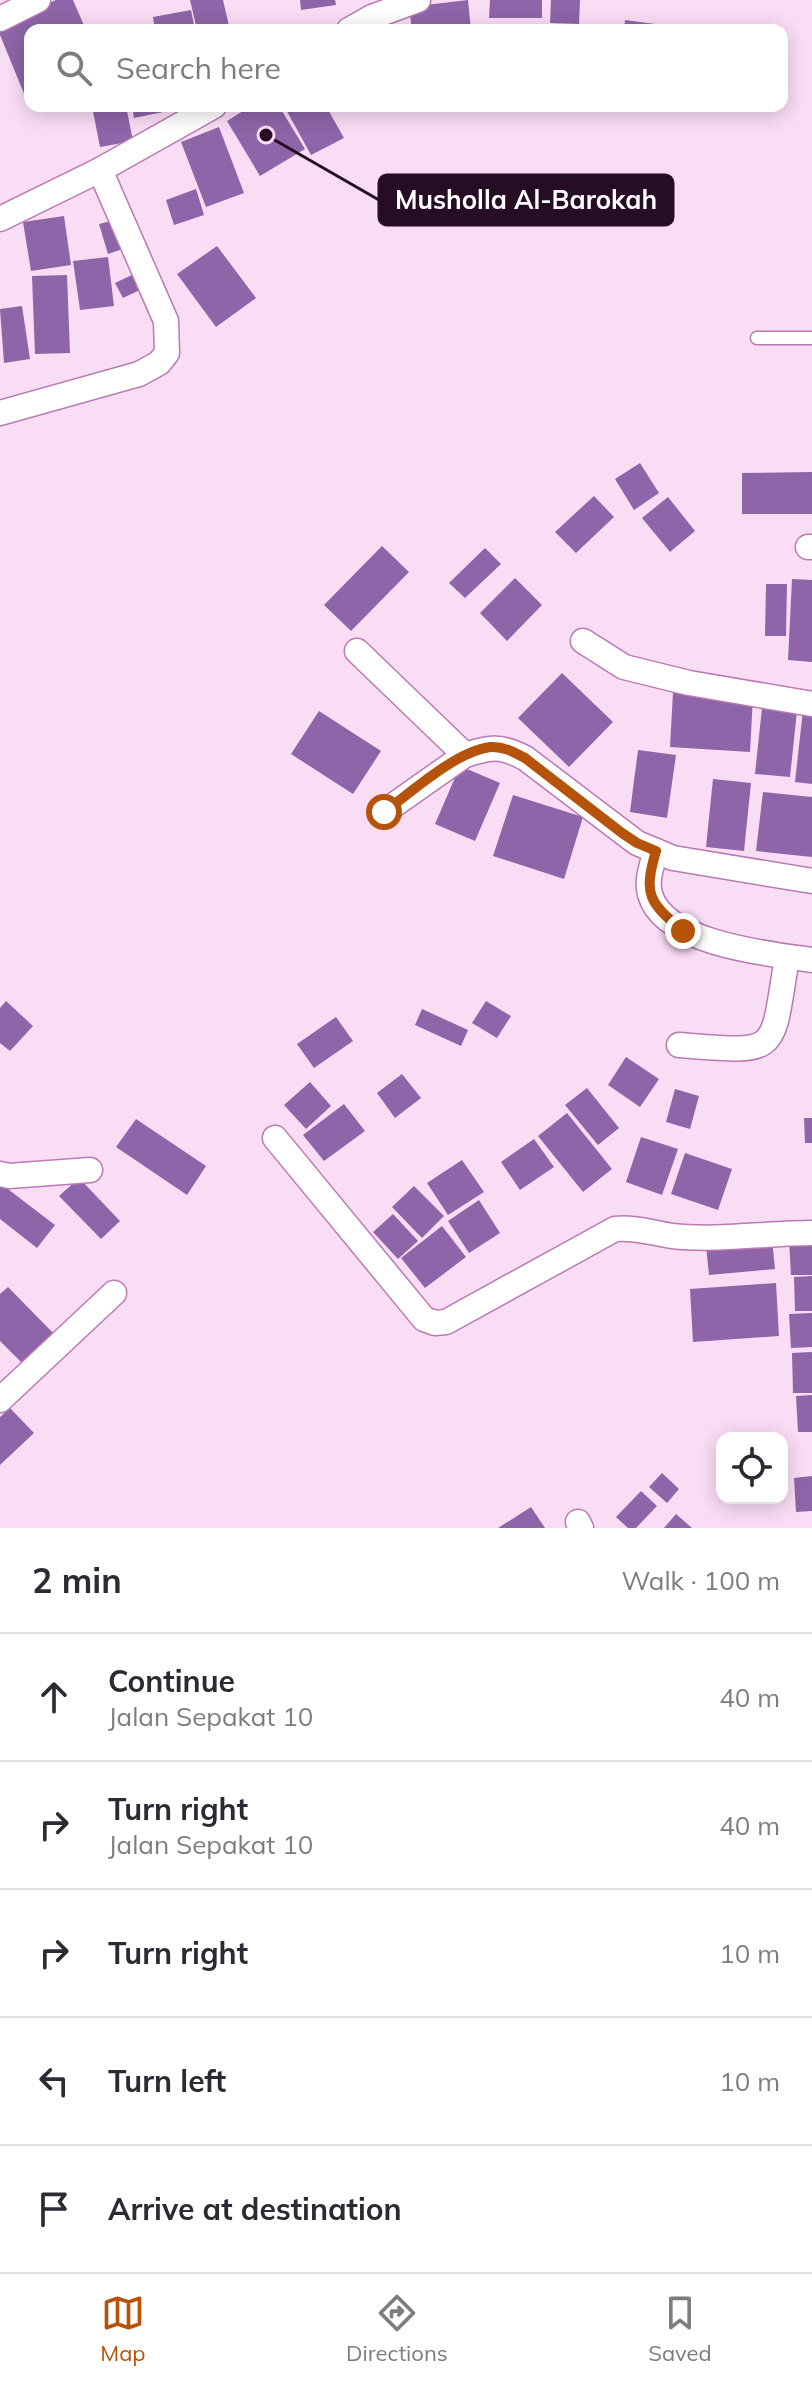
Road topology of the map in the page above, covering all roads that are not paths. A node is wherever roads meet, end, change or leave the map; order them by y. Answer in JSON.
{"nodes":[{"id":1,"x":38,"y":0,"type":"edge"},
{"id":2,"x":418,"y":0,"type":"edge"},
{"id":3,"x":0,"y":19,"type":"edge"},
{"id":4,"x":360,"y":24,"type":"edge"},
{"id":5,"x":203,"y":112,"type":"edge"},
{"id":6,"x":100,"y":170,"type":"junction"},
{"id":7,"x":0,"y":219,"type":"edge"},
{"id":8,"x":757,"y":338,"type":"dead end"},
{"id":9,"x":812,"y":338,"type":"edge"},
{"id":10,"x":0,"y":413,"type":"edge"},
{"id":11,"x":583,"y":641,"type":"dead end"},
{"id":12,"x":357,"y":651,"type":"dead end"},
{"id":13,"x":812,"y":704,"type":"edge"},
{"id":14,"x":465,"y":755,"type":"junction"},
{"id":15,"x":384,"y":812,"type":"dead end"},
{"id":16,"x":656,"y":851,"type":"junction"},
{"id":17,"x":812,"y":881,"type":"edge"},
{"id":18,"x":787,"y":957,"type":"junction"},
{"id":19,"x":812,"y":960,"type":"edge"},
{"id":20,"x":679,"y":1045,"type":"dead end"},
{"id":21,"x":275,"y":1138,"type":"dead end"},
{"id":22,"x":90,"y":1170,"type":"dead end"},
{"id":23,"x":0,"y":1174,"type":"edge"},
{"id":24,"x":812,"y":1233,"type":"edge"},
{"id":25,"x":114,"y":1293,"type":"dead end"},
{"id":26,"x":0,"y":1400,"type":"edge"}],
"edges":[{"from":1,"to":3,"type":"street"},
{"from":2,"to":4,"type":"street"},
{"from":5,"to":6,"type":"street"},
{"from":6,"to":7,"type":"street"},
{"from":6,"to":10,"type":"street"},
{"from":8,"to":9,"type":"lane"},
{"from":11,"to":13,"type":"street"},
{"from":12,"to":14,"type":"street"},
{"from":14,"to":15,"type":"street"},
{"from":14,"to":16,"type":"street"},
{"from":16,"to":17,"type":"street"},
{"from":16,"to":18,"type":"street"},
{"from":18,"to":19,"type":"street"},
{"from":18,"to":20,"type":"street"},
{"from":21,"to":24,"type":"street"},
{"from":22,"to":23,"type":"street"},
{"from":25,"to":26,"type":"street"}]}
